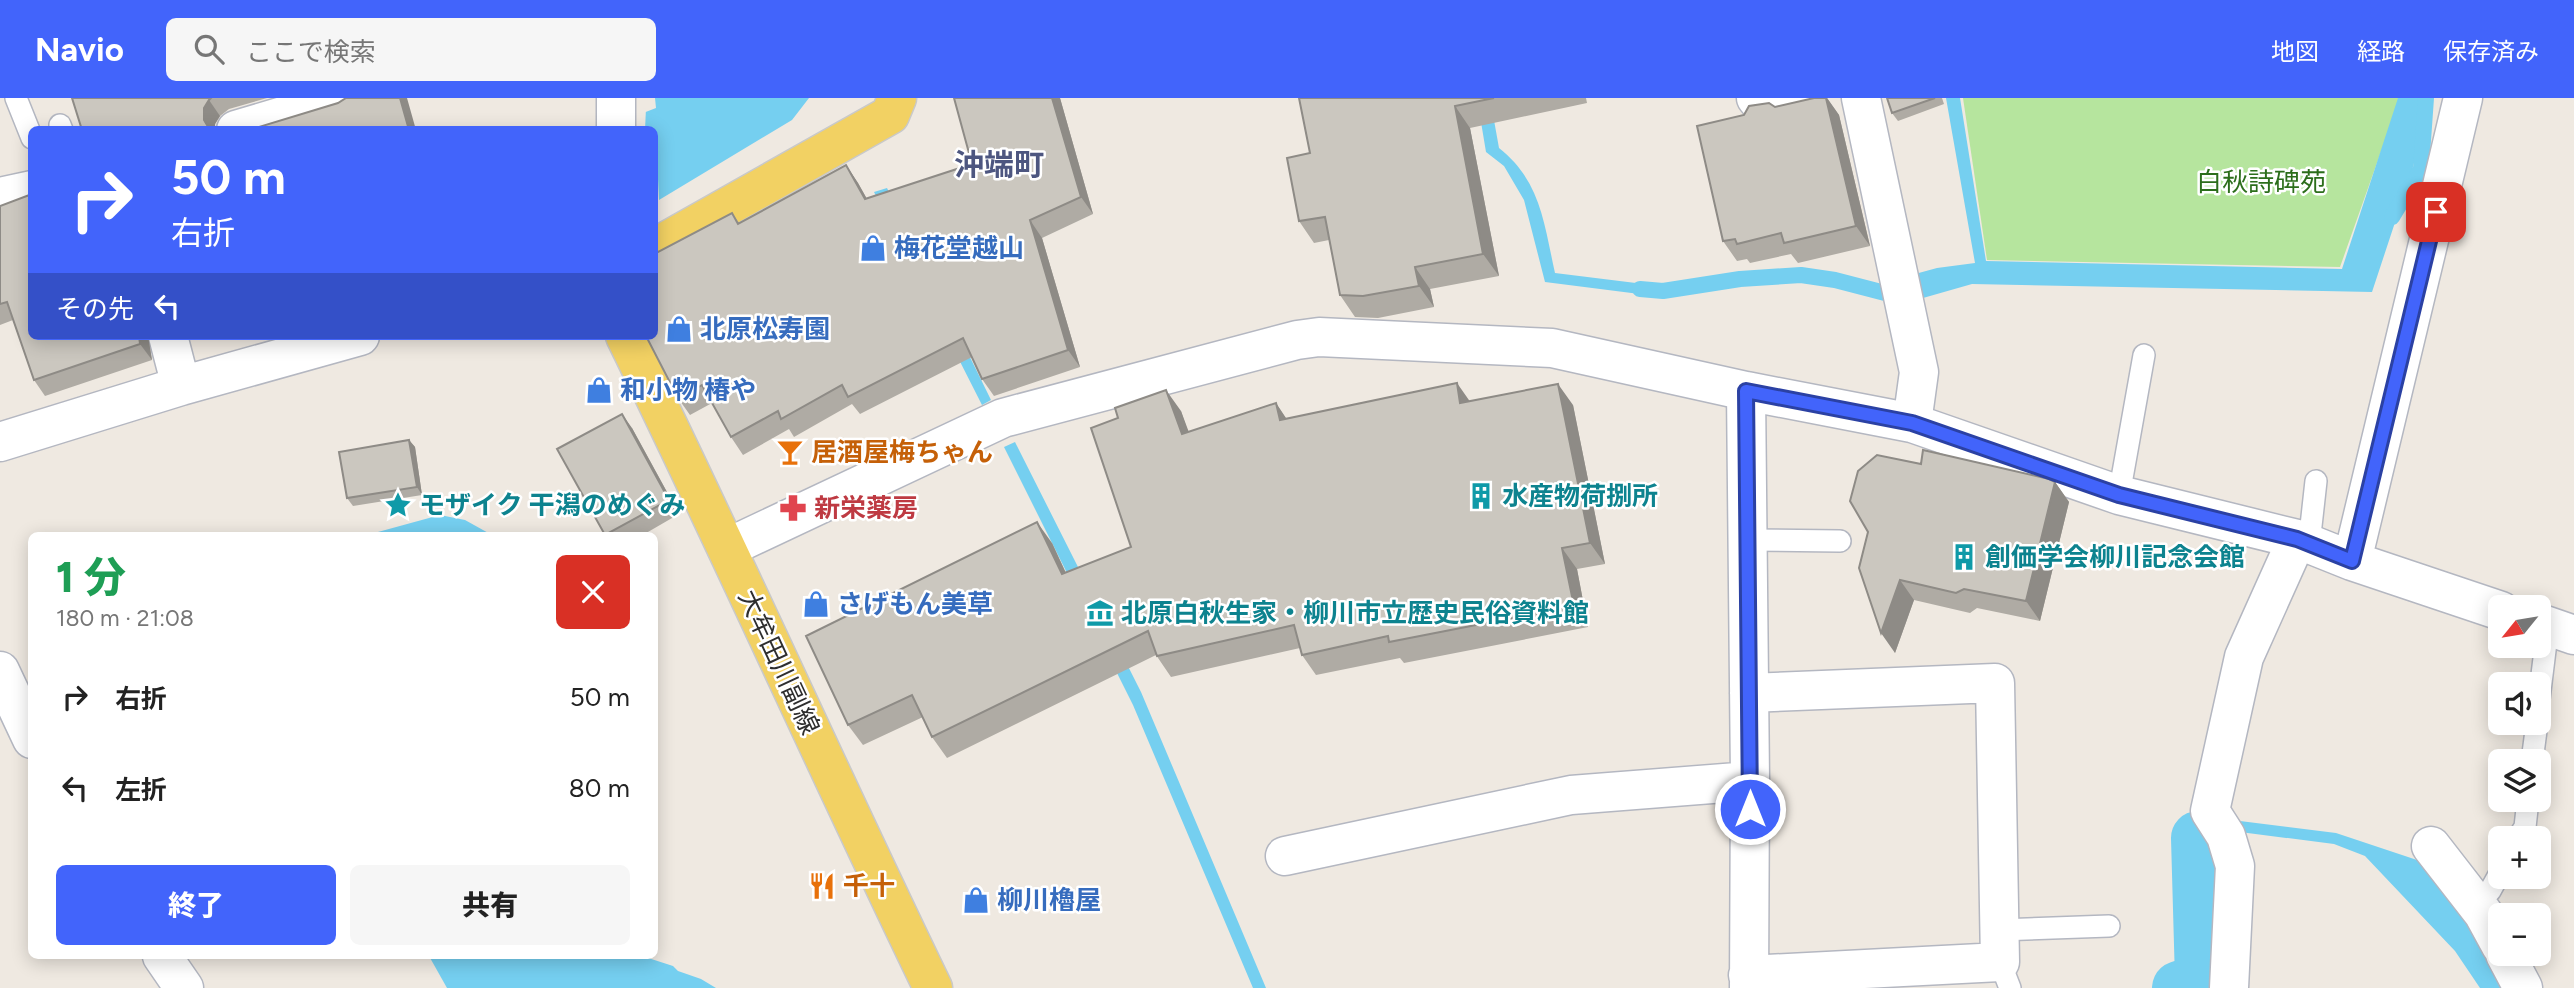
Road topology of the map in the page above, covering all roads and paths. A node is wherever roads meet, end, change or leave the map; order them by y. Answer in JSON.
{"nodes":[{"id":1,"x":16,"y":98,"type":"edge"},
{"id":2,"x":343,"y":98,"type":"edge"},
{"id":3,"x":897,"y":98,"type":"edge"},
{"id":4,"x":1756,"y":98,"type":"edge"},
{"id":5,"x":1794,"y":98,"type":"edge"},
{"id":6,"x":1861,"y":98,"type":"edge"},
{"id":7,"x":2462,"y":103,"type":"edge"},
{"id":8,"x":249,"y":126,"type":"edge"},
{"id":9,"x":28,"y":128,"type":"edge"},
{"id":10,"x":28,"y":191,"type":"edge"},
{"id":11,"x":0,"y":197,"type":"edge"},
{"id":12,"x":658,"y":246,"type":"edge"},
{"id":13,"x":169,"y":340,"type":"edge"},
{"id":14,"x":346,"y":340,"type":"edge"},
{"id":15,"x":627,"y":340,"type":"edge"},
{"id":16,"x":2144,"y":355,"type":"dead end"},
{"id":17,"x":181,"y":386,"type":"junction"},
{"id":18,"x":1746,"y":391,"type":"junction"},
{"id":19,"x":1912,"y":423,"type":"junction"},
{"id":20,"x":0,"y":442,"type":"edge"},
{"id":21,"x":2316,"y":481,"type":"dead end"},
{"id":22,"x":2119,"y":495,"type":"junction"},
{"id":23,"x":1746,"y":540,"type":"junction"},
{"id":24,"x":1840,"y":541,"type":"dead end"},
{"id":25,"x":2303,"y":541,"type":"junction"},
{"id":26,"x":727,"y":548,"type":"junction"},
{"id":27,"x":2352,"y":561,"type":"junction"},
{"id":28,"x":2488,"y":607,"type":"edge"},
{"id":29,"x":2554,"y":628,"type":"edge"},
{"id":30,"x":0,"y":671,"type":"edge"},
{"id":31,"x":2545,"y":672,"type":"edge"},
{"id":32,"x":1749,"y":693,"type":"junction"},
{"id":33,"x":28,"y":730,"type":"edge"},
{"id":34,"x":1750,"y":781,"type":"junction"},
{"id":35,"x":2431,"y":846,"type":"dead end"},
{"id":36,"x":1285,"y":856,"type":"dead end"},
{"id":37,"x":2488,"y":922,"type":"edge"},
{"id":38,"x":2109,"y":926,"type":"dead end"},
{"id":39,"x":164,"y":959,"type":"edge"},
{"id":40,"x":2003,"y":960,"type":"edge"},
{"id":41,"x":2511,"y":966,"type":"edge"},
{"id":42,"x":1932,"y":977,"type":"edge"},
{"id":43,"x":1748,"y":982,"type":"edge"},
{"id":44,"x":184,"y":988,"type":"edge"},
{"id":45,"x":933,"y":988,"type":"edge"},
{"id":46,"x":2230,"y":988,"type":"edge"},
{"id":47,"x":2523,"y":988,"type":"edge"}],
"edges":[{"from":1,"to":9,"type":"lane"},
{"from":2,"to":8,"type":"street"},
{"from":3,"to":12,"type":"main road"},
{"from":4,"to":5,"type":"street"},
{"from":6,"to":19,"type":"street"},
{"from":7,"to":27,"type":"street"},
{"from":10,"to":11,"type":"street"},
{"from":13,"to":17,"type":"street"},
{"from":14,"to":17,"type":"street"},
{"from":15,"to":26,"type":"main road","name":"大牟田川副線"},
{"from":16,"to":22,"type":"lane"},
{"from":17,"to":20,"type":"street"},
{"from":18,"to":19,"type":"street"},
{"from":18,"to":23,"type":"street"},
{"from":18,"to":26,"type":"street"},
{"from":19,"to":22,"type":"street"},
{"from":21,"to":25,"type":"lane"},
{"from":22,"to":25,"type":"street"},
{"from":23,"to":24,"type":"lane"},
{"from":23,"to":32,"type":"street"},
{"from":25,"to":27,"type":"street"},
{"from":25,"to":46,"type":"street"},
{"from":26,"to":45,"type":"main road","name":"大牟田川副線"},
{"from":27,"to":28,"type":"street"},
{"from":29,"to":31,"type":"lane"},
{"from":30,"to":33,"type":"street"},
{"from":32,"to":34,"type":"street"},
{"from":32,"to":40,"type":"street"},
{"from":34,"to":36,"type":"street"},
{"from":34,"to":43,"type":"street"},
{"from":35,"to":37,"type":"street"},
{"from":38,"to":40,"type":"lane"},
{"from":39,"to":44,"type":"street"},
{"from":40,"to":42,"type":"street"},
{"from":41,"to":47,"type":"street"},
{"from":42,"to":43,"type":"street"}]}
